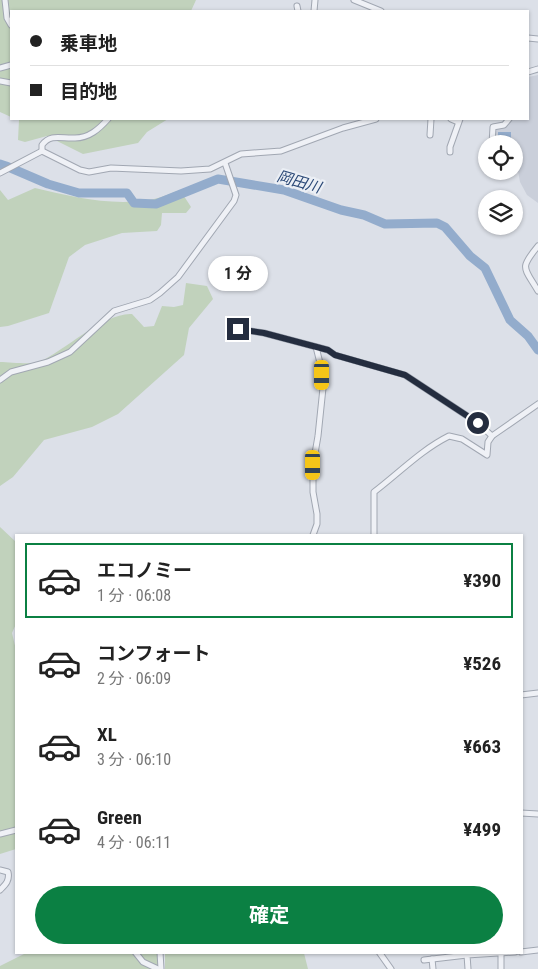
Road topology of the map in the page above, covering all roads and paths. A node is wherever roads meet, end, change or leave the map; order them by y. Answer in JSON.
{"nodes":[{"id":1,"x":354,"y":0,"type":"edge"},
{"id":2,"x":3,"y":2,"type":"edge"},
{"id":3,"x":379,"y":10,"type":"edge"},
{"id":4,"x":10,"y":24,"type":"edge"},
{"id":5,"x":107,"y":120,"type":"edge"},
{"id":6,"x":372,"y":120,"type":"edge"},
{"id":7,"x":432,"y":120,"type":"edge"},
{"id":8,"x":459,"y":120,"type":"edge"},
{"id":9,"x":508,"y":120,"type":"edge"},
{"id":10,"x":430,"y":135,"type":"dead end"},
{"id":11,"x":493,"y":135,"type":"edge"},
{"id":12,"x":42,"y":151,"type":"junction"},
{"id":13,"x":450,"y":152,"type":"dead end"},
{"id":14,"x":225,"y":162,"type":"junction"},
{"id":15,"x":3,"y":172,"type":"edge"},
{"id":16,"x":538,"y":246,"type":"edge"},
{"id":17,"x":538,"y":291,"type":"edge"},
{"id":18,"x":238,"y":329,"type":"dead end"},
{"id":19,"x":316,"y":347,"type":"junction"},
{"id":20,"x":0,"y":380,"type":"edge"},
{"id":21,"x":538,"y":404,"type":"edge"},
{"id":22,"x":492,"y":436,"type":"junction"},
{"id":23,"x":313,"y":534,"type":"edge"},
{"id":24,"x":374,"y":534,"type":"edge"},
{"id":25,"x":538,"y":693,"type":"edge"},
{"id":26,"x":523,"y":695,"type":"edge"},
{"id":27,"x":523,"y":813,"type":"edge"},
{"id":28,"x":538,"y":814,"type":"edge"},
{"id":29,"x":15,"y":830,"type":"edge"},
{"id":30,"x":0,"y":834,"type":"edge"},
{"id":31,"x":0,"y":870,"type":"edge"},
{"id":32,"x":0,"y":890,"type":"edge"},
{"id":33,"x":538,"y":950,"type":"edge"},
{"id":34,"x":523,"y":952,"type":"edge"},
{"id":35,"x":136,"y":954,"type":"edge"},
{"id":36,"x":160,"y":954,"type":"edge"},
{"id":37,"x":380,"y":954,"type":"edge"},
{"id":38,"x":484,"y":954,"type":"edge"},
{"id":39,"x":501,"y":954,"type":"edge"},
{"id":40,"x":467,"y":955,"type":"junction"},
{"id":41,"x":432,"y":959,"type":"junction"},
{"id":42,"x":424,"y":960,"type":"dead end"},
{"id":43,"x":160,"y":969,"type":"edge"},
{"id":44,"x":391,"y":969,"type":"edge"},
{"id":45,"x":433,"y":969,"type":"edge"},
{"id":46,"x":468,"y":969,"type":"edge"},
{"id":47,"x":501,"y":969,"type":"edge"}],
"edges":[{"from":1,"to":3,"type":"street"},
{"from":2,"to":4,"type":"street"},
{"from":5,"to":12,"type":"street"},
{"from":6,"to":14,"type":"street"},
{"from":7,"to":10,"type":"street"},
{"from":8,"to":13,"type":"street"},
{"from":9,"to":11,"type":"street"},
{"from":12,"to":14,"type":"street"},
{"from":12,"to":15,"type":"street"},
{"from":14,"to":20,"type":"street"},
{"from":16,"to":17,"type":"street"},
{"from":18,"to":19,"type":"street"},
{"from":19,"to":22,"type":"street"},
{"from":19,"to":23,"type":"street"},
{"from":21,"to":22,"type":"street"},
{"from":22,"to":24,"type":"street"},
{"from":25,"to":26,"type":"street"},
{"from":27,"to":28,"type":"street"},
{"from":29,"to":30,"type":"street"},
{"from":31,"to":32,"type":"street"},
{"from":33,"to":34,"type":"street"},
{"from":35,"to":43,"type":"street"},
{"from":36,"to":43,"type":"street"},
{"from":37,"to":44,"type":"street"},
{"from":38,"to":40,"type":"street"},
{"from":39,"to":47,"type":"street"},
{"from":40,"to":41,"type":"street"},
{"from":40,"to":46,"type":"street"},
{"from":41,"to":42,"type":"street"},
{"from":41,"to":45,"type":"street"}]}
